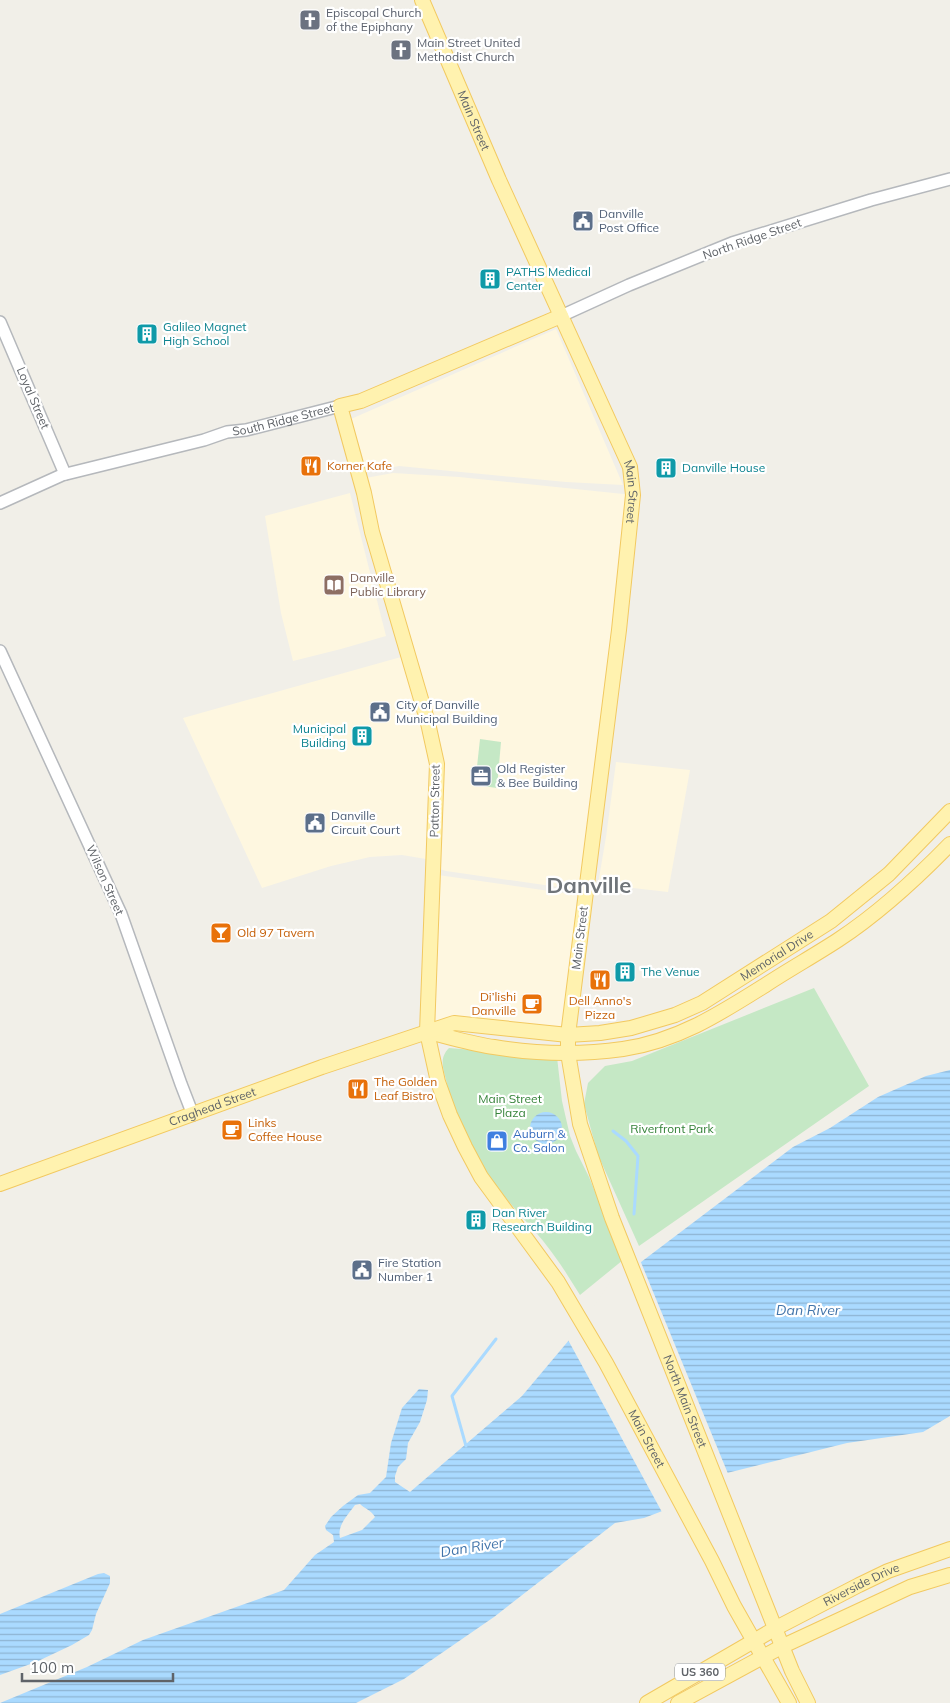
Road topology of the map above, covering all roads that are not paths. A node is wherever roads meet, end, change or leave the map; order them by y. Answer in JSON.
{"nodes":[{"id":1,"x":422,"y":0,"type":"edge"},
{"id":2,"x":950,"y":179,"type":"edge"},
{"id":3,"x":561,"y":316,"type":"junction"},
{"id":4,"x":0,"y":322,"type":"edge"},
{"id":5,"x":340,"y":406,"type":"junction"},
{"id":6,"x":65,"y":474,"type":"junction"},
{"id":7,"x":0,"y":503,"type":"edge"},
{"id":8,"x":0,"y":651,"type":"edge"},
{"id":9,"x":950,"y":811,"type":"edge"},
{"id":10,"x":950,"y":844,"type":"edge"},
{"id":11,"x":427,"y":1032,"type":"junction"},
{"id":12,"x":568,"y":1035,"type":"junction"},
{"id":13,"x":568,"y":1053,"type":"junction"},
{"id":14,"x":193,"y":1115,"type":"junction"},
{"id":15,"x":0,"y":1184,"type":"edge"},
{"id":16,"x":529,"y":1243,"type":"joint"},
{"id":17,"x":950,"y":1549,"type":"edge"},
{"id":18,"x":950,"y":1574,"type":"edge"},
{"id":19,"x":776,"y":1628,"type":"junction"},
{"id":20,"x":753,"y":1641,"type":"junction"},
{"id":21,"x":783,"y":1646,"type":"junction"},
{"id":22,"x":761,"y":1656,"type":"junction"},
{"id":23,"x":648,"y":1703,"type":"edge"},
{"id":24,"x":678,"y":1703,"type":"edge"},
{"id":25,"x":789,"y":1703,"type":"edge"},
{"id":26,"x":808,"y":1703,"type":"edge"}],
"edges":[{"from":1,"to":3,"type":"main road","name":"Main Street"},
{"from":2,"to":3,"type":"street","name":"North Ridge Street"},
{"from":3,"to":5,"type":"main road","name":"South Ridge Street"},
{"from":3,"to":12,"type":"main road","name":"Main Street"},
{"from":4,"to":6,"type":"street","name":"Loyal Street"},
{"from":5,"to":6,"type":"street","name":"South Ridge Street"},
{"from":5,"to":11,"type":"main road","name":"Patton Street"},
{"from":6,"to":7,"type":"street","name":"South Ridge Street"},
{"from":8,"to":14,"type":"street","name":"Wilson Street"},
{"from":9,"to":12,"type":"main road","name":"Memorial Drive"},
{"from":10,"to":13,"type":"main road","name":"Memorial Drive"},
{"from":11,"to":12,"type":"main road","name":"Craghead Street"},
{"from":11,"to":13,"type":"main road"},
{"from":11,"to":14,"type":"main road","name":"Craghead Street"},
{"from":11,"to":16,"type":"main road","name":"Patton Street"},
{"from":12,"to":13,"type":"main road","name":"Main Street"},
{"from":13,"to":19,"type":"main road","name":"North Main Street"},
{"from":14,"to":15,"type":"main road","name":"Craghead Street"},
{"from":16,"to":20,"type":"main road","name":"Main Street"},
{"from":17,"to":19,"type":"main road","name":"Riverside Drive"},
{"from":18,"to":21,"type":"main road","name":"Riverside Drive"},
{"from":19,"to":20,"type":"main road","number":"US 360"},
{"from":19,"to":21,"type":"main road"},
{"from":20,"to":22,"type":"main road"},
{"from":20,"to":23,"type":"main road","number":"US 360"},
{"from":21,"to":22,"type":"main road","number":"US 360"},
{"from":21,"to":26,"type":"main road"},
{"from":22,"to":24,"type":"main road","number":"US 360"},
{"from":22,"to":25,"type":"main road"}]}
